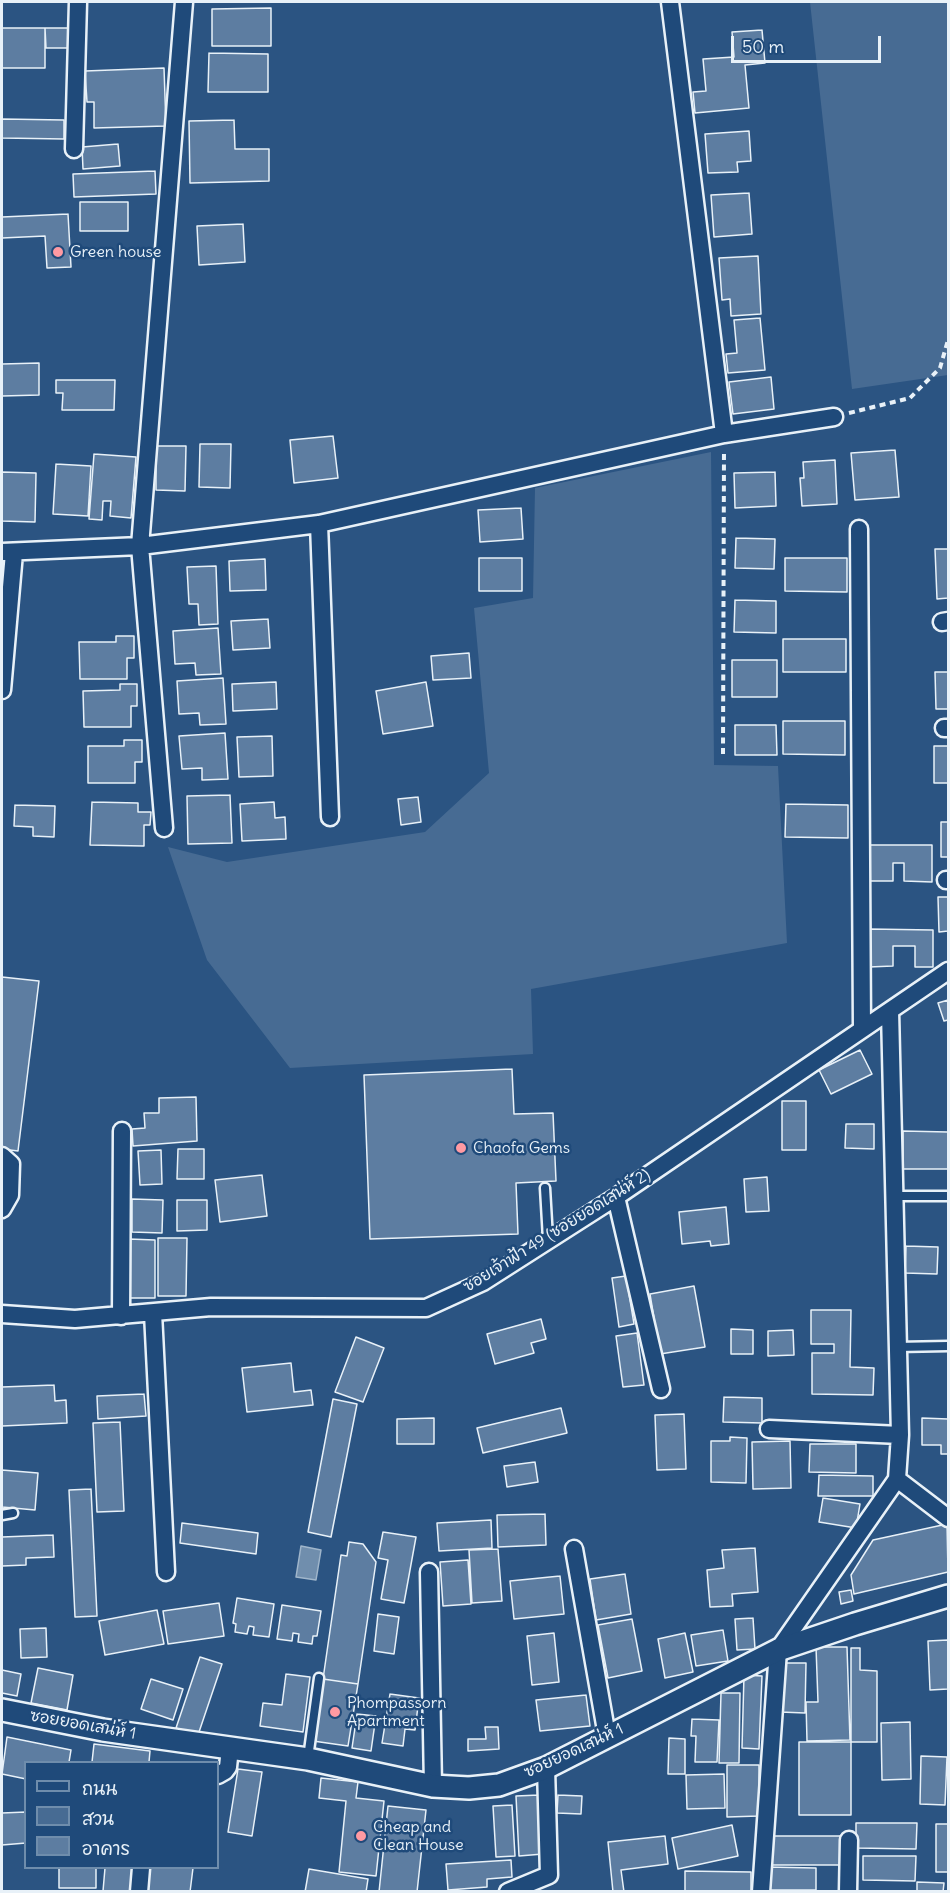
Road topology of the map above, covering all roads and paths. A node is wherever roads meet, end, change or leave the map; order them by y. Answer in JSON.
{"nodes":[{"id":1,"x":78,"y":2,"type":"edge"},
{"id":2,"x":184,"y":2,"type":"edge"},
{"id":3,"x":670,"y":2,"type":"edge"},
{"id":4,"x":74,"y":149,"type":"dead end"},
{"id":5,"x":948,"y":340,"type":"edge"},
{"id":6,"x":834,"y":417,"type":"joint"},
{"id":7,"x":724,"y":434,"type":"junction"},
{"id":8,"x":319,"y":524,"type":"junction"},
{"id":9,"x":859,"y":529,"type":"dead end"},
{"id":10,"x":140,"y":546,"type":"junction"},
{"id":11,"x":8,"y":553,"type":"edge"},
{"id":12,"x":2,"y":690,"type":"edge"},
{"id":13,"x":723,"y":754,"type":"dead end"},
{"id":14,"x":330,"y":817,"type":"dead end"},
{"id":15,"x":164,"y":828,"type":"dead end"},
{"id":16,"x":948,"y":971,"type":"edge"},
{"id":17,"x":890,"y":1011,"type":"junction"},
{"id":18,"x":862,"y":1029,"type":"junction"},
{"id":19,"x":122,"y":1131,"type":"dead end"},
{"id":20,"x":2,"y":1156,"type":"edge"},
{"id":21,"x":544,"y":1188,"type":"dead end"},
{"id":22,"x":893,"y":1196,"type":"junction"},
{"id":23,"x":948,"y":1196,"type":"edge"},
{"id":24,"x":616,"y":1197,"type":"junction"},
{"id":25,"x":2,"y":1209,"type":"edge"},
{"id":26,"x":548,"y":1239,"type":"junction"},
{"id":27,"x":153,"y":1312,"type":"junction"},
{"id":28,"x":2,"y":1314,"type":"edge"},
{"id":29,"x":121,"y":1316,"type":"junction"},
{"id":30,"x":948,"y":1346,"type":"edge"},
{"id":31,"x":897,"y":1347,"type":"junction"},
{"id":32,"x":661,"y":1389,"type":"dead end"},
{"id":33,"x":769,"y":1430,"type":"dead end"},
{"id":34,"x":900,"y":1435,"type":"junction"},
{"id":35,"x":897,"y":1479,"type":"junction"},
{"id":36,"x":13,"y":1513,"type":"dead end"},
{"id":37,"x":2,"y":1515,"type":"edge"},
{"id":38,"x":948,"y":1518,"type":"edge"},
{"id":39,"x":574,"y":1549,"type":"dead end"},
{"id":40,"x":166,"y":1572,"type":"dead end"},
{"id":41,"x":429,"y":1572,"type":"dead end"},
{"id":42,"x":948,"y":1596,"type":"edge"},
{"id":43,"x":778,"y":1650,"type":"junction"},
{"id":44,"x":319,"y":1678,"type":"dead end"},
{"id":45,"x":2,"y":1710,"type":"edge"},
{"id":46,"x":607,"y":1736,"type":"junction"},
{"id":47,"x":230,"y":1748,"type":"junction"},
{"id":48,"x":308,"y":1759,"type":"junction"},
{"id":49,"x":546,"y":1768,"type":"junction"},
{"id":50,"x":219,"y":1774,"type":"edge"},
{"id":51,"x":433,"y":1786,"type":"junction"},
{"id":52,"x":849,"y":1840,"type":"dead end"},
{"id":53,"x":141,"y":1869,"type":"edge"},
{"id":54,"x":548,"y":1883,"type":"edge"},
{"id":55,"x":139,"y":1892,"type":"edge"},
{"id":56,"x":508,"y":1892,"type":"edge"},
{"id":57,"x":761,"y":1892,"type":"edge"},
{"id":58,"x":848,"y":1892,"type":"edge"}],
"edges":[{"from":1,"to":4,"type":"street"},
{"from":2,"to":10,"type":"street"},
{"from":3,"to":7,"type":"street"},
{"from":5,"to":6,"type":"path"},
{"from":6,"to":7,"type":"street"},
{"from":7,"to":8,"type":"street"},
{"from":7,"to":13,"type":"path"},
{"from":8,"to":10,"type":"street"},
{"from":8,"to":14,"type":"street"},
{"from":9,"to":18,"type":"street"},
{"from":10,"to":11,"type":"street"},
{"from":10,"to":15,"type":"street"},
{"from":11,"to":12,"type":"street"},
{"from":16,"to":17,"type":"street","name":"ซอยเจ้าฟ้า 49 (ซอยยอดเสน่ห์ 2)"},
{"from":17,"to":18,"type":"street","name":"ซอยเจ้าฟ้า 49 (ซอยยอดเสน่ห์ 2)"},
{"from":17,"to":22,"type":"street"},
{"from":18,"to":24,"type":"street","name":"ซอยเจ้าฟ้า 49 (ซอยยอดเสน่ห์ 2)"},
{"from":19,"to":29,"type":"street"},
{"from":20,"to":25,"type":"street"},
{"from":21,"to":26,"type":"lane"},
{"from":22,"to":23,"type":"lane"},
{"from":22,"to":31,"type":"street"},
{"from":24,"to":26,"type":"street","name":"ซอยเจ้าฟ้า 49 (ซอยยอดเสน่ห์ 2)"},
{"from":24,"to":32,"type":"street"},
{"from":26,"to":27,"type":"street","name":"ซอยเจ้าฟ้า 49 (ซอยยอดเสน่ห์ 2)"},
{"from":27,"to":29,"type":"street","name":"ซอยเจ้าฟ้า 49 (ซอยยอดเสน่ห์ 2)"},
{"from":27,"to":40,"type":"street"},
{"from":28,"to":29,"type":"street","name":"ซอยเจ้าฟ้า 49 (ซอยยอดเสน่ห์ 2)"},
{"from":30,"to":31,"type":"lane"},
{"from":31,"to":34,"type":"street"},
{"from":33,"to":34,"type":"street"},
{"from":34,"to":35,"type":"street"},
{"from":35,"to":38,"type":"street"},
{"from":35,"to":43,"type":"street"},
{"from":36,"to":37,"type":"lane"},
{"from":39,"to":46,"type":"street"},
{"from":41,"to":51,"type":"street"},
{"from":42,"to":43,"type":"street","name":"ซอยยอดเสน่ห์ 1"},
{"from":43,"to":46,"type":"street","name":"ซอยยอดเสน่ห์ 1"},
{"from":43,"to":57,"type":"street"},
{"from":44,"to":48,"type":"lane"},
{"from":45,"to":47,"type":"street","name":"ซอยยอดเสน่ห์ 1"},
{"from":46,"to":49,"type":"street","name":"ซอยยอดเสน่ห์ 1"},
{"from":47,"to":48,"type":"street","name":"ซอยยอดเสน่ห์ 1"},
{"from":47,"to":50,"type":"street"},
{"from":48,"to":51,"type":"street","name":"ซอยยอดเสน่ห์ 1"},
{"from":49,"to":51,"type":"street","name":"ซอยยอดเสน่ห์ 1"},
{"from":49,"to":54,"type":"street"},
{"from":52,"to":58,"type":"street"},
{"from":53,"to":55,"type":"street"},
{"from":54,"to":56,"type":"street"}]}
